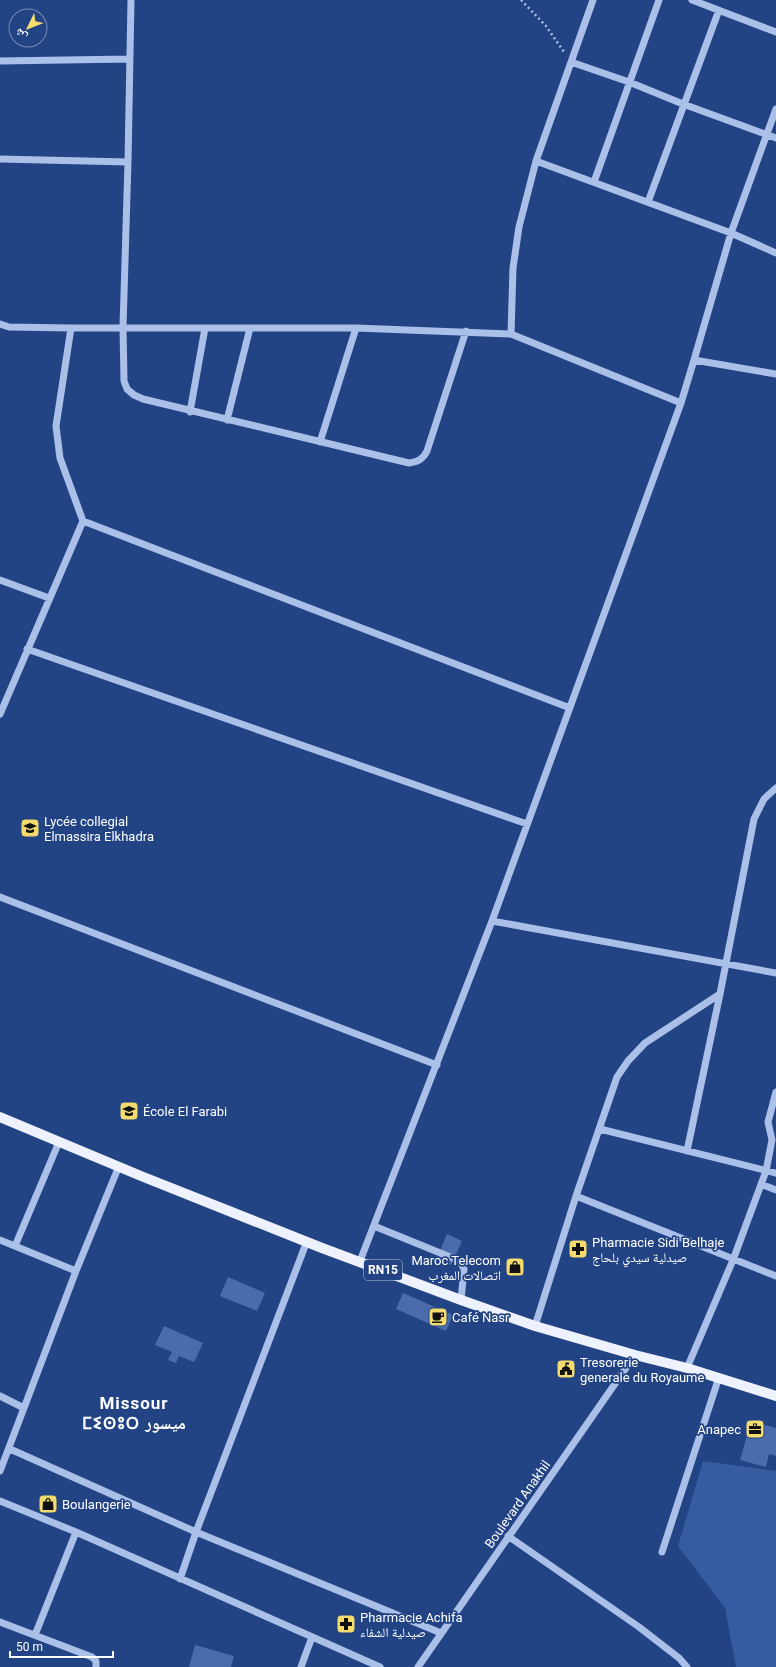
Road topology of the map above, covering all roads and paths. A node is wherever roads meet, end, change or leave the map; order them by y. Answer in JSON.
{"nodes":[{"id":1,"x":131,"y":0,"type":"edge"},
{"id":2,"x":521,"y":0,"type":"edge"},
{"id":3,"x":593,"y":0,"type":"edge"},
{"id":4,"x":659,"y":0,"type":"edge"},
{"id":5,"x":692,"y":0,"type":"edge"},
{"id":6,"x":719,"y":10,"type":"junction"},
{"id":7,"x":776,"y":32,"type":"edge"},
{"id":8,"x":129,"y":59,"type":"junction"},
{"id":9,"x":0,"y":61,"type":"edge"},
{"id":10,"x":571,"y":62,"type":"junction"},
{"id":11,"x":629,"y":82,"type":"junction"},
{"id":12,"x":683,"y":104,"type":"junction"},
{"id":13,"x":776,"y":109,"type":"edge"},
{"id":14,"x":766,"y":134,"type":"junction"},
{"id":15,"x":776,"y":138,"type":"edge"},
{"id":16,"x":0,"y":158,"type":"edge"},
{"id":17,"x":536,"y":161,"type":"junction"},
{"id":18,"x":128,"y":162,"type":"junction"},
{"id":19,"x":594,"y":182,"type":"junction"},
{"id":20,"x":648,"y":202,"type":"junction"},
{"id":21,"x":731,"y":233,"type":"junction"},
{"id":22,"x":776,"y":253,"type":"edge"},
{"id":23,"x":0,"y":324,"type":"edge"},
{"id":24,"x":123,"y":327,"type":"junction"},
{"id":25,"x":72,"y":328,"type":"junction"},
{"id":26,"x":205,"y":328,"type":"junction"},
{"id":27,"x":250,"y":328,"type":"junction"},
{"id":28,"x":356,"y":328,"type":"junction"},
{"id":29,"x":466,"y":332,"type":"junction"},
{"id":30,"x":510,"y":334,"type":"junction"},
{"id":31,"x":694,"y":360,"type":"junction"},
{"id":32,"x":776,"y":374,"type":"edge"},
{"id":33,"x":681,"y":403,"type":"junction"},
{"id":34,"x":190,"y":412,"type":"junction"},
{"id":35,"x":227,"y":420,"type":"junction"},
{"id":36,"x":320,"y":442,"type":"junction"},
{"id":37,"x":83,"y":521,"type":"junction"},
{"id":38,"x":0,"y":580,"type":"edge"},
{"id":39,"x":49,"y":598,"type":"junction"},
{"id":40,"x":27,"y":649,"type":"junction"},
{"id":41,"x":570,"y":708,"type":"junction"},
{"id":42,"x":0,"y":714,"type":"edge"},
{"id":43,"x":776,"y":788,"type":"edge"},
{"id":44,"x":527,"y":824,"type":"junction"},
{"id":45,"x":0,"y":897,"type":"edge"},
{"id":46,"x":492,"y":921,"type":"junction"},
{"id":47,"x":727,"y":963,"type":"junction"},
{"id":48,"x":776,"y":973,"type":"edge"},
{"id":49,"x":720,"y":994,"type":"junction"},
{"id":50,"x":437,"y":1065,"type":"junction"},
{"id":51,"x":776,"y":1092,"type":"edge"},
{"id":52,"x":0,"y":1117,"type":"edge"},
{"id":53,"x":600,"y":1129,"type":"junction"},
{"id":54,"x":59,"y":1142,"type":"junction"},
{"id":55,"x":687,"y":1151,"type":"junction"},
{"id":56,"x":119,"y":1166,"type":"junction"},
{"id":57,"x":766,"y":1171,"type":"junction"},
{"id":58,"x":776,"y":1172,"type":"edge"},
{"id":59,"x":761,"y":1184,"type":"junction"},
{"id":60,"x":776,"y":1190,"type":"edge"},
{"id":61,"x":576,"y":1196,"type":"junction"},
{"id":62,"x":374,"y":1226,"type":"junction"},
{"id":63,"x":0,"y":1240,"type":"edge"},
{"id":64,"x":308,"y":1241,"type":"junction"},
{"id":65,"x":15,"y":1246,"type":"junction"},
{"id":66,"x":733,"y":1260,"type":"junction"},
{"id":67,"x":360,"y":1262,"type":"junction"},
{"id":68,"x":76,"y":1271,"type":"junction"},
{"id":69,"x":776,"y":1276,"type":"edge"},
{"id":70,"x":460,"y":1300,"type":"junction"},
{"id":71,"x":535,"y":1326,"type":"junction"},
{"id":72,"x":635,"y":1355,"type":"junction"},
{"id":73,"x":687,"y":1368,"type":"junction"},
{"id":74,"x":719,"y":1377,"type":"junction"},
{"id":75,"x":0,"y":1396,"type":"edge"},
{"id":76,"x":776,"y":1396,"type":"edge"},
{"id":77,"x":24,"y":1408,"type":"junction"},
{"id":78,"x":10,"y":1449,"type":"junction"},
{"id":79,"x":0,"y":1472,"type":"edge"},
{"id":80,"x":0,"y":1501,"type":"edge"},
{"id":81,"x":76,"y":1532,"type":"junction"},
{"id":82,"x":196,"y":1532,"type":"junction"},
{"id":83,"x":508,"y":1536,"type":"junction"},
{"id":84,"x":662,"y":1552,"type":"dead end"},
{"id":85,"x":180,"y":1579,"type":"junction"},
{"id":86,"x":0,"y":1622,"type":"edge"},
{"id":87,"x":441,"y":1633,"type":"junction"},
{"id":88,"x":35,"y":1635,"type":"junction"},
{"id":89,"x":312,"y":1637,"type":"junction"},
{"id":90,"x":96,"y":1667,"type":"edge"},
{"id":91,"x":301,"y":1667,"type":"edge"},
{"id":92,"x":380,"y":1667,"type":"edge"},
{"id":93,"x":418,"y":1667,"type":"edge"},
{"id":94,"x":687,"y":1667,"type":"edge"}],
"edges":[{"from":1,"to":8,"type":"street"},
{"from":2,"to":10,"type":"path"},
{"from":3,"to":10,"type":"street"},
{"from":4,"to":11,"type":"street"},
{"from":5,"to":6,"type":"street"},
{"from":6,"to":7,"type":"street"},
{"from":6,"to":12,"type":"street"},
{"from":8,"to":9,"type":"street"},
{"from":8,"to":18,"type":"street"},
{"from":10,"to":11,"type":"street"},
{"from":10,"to":17,"type":"street"},
{"from":11,"to":12,"type":"street"},
{"from":11,"to":19,"type":"street"},
{"from":12,"to":14,"type":"street"},
{"from":12,"to":20,"type":"street"},
{"from":13,"to":14,"type":"street"},
{"from":14,"to":15,"type":"street"},
{"from":14,"to":21,"type":"street"},
{"from":16,"to":18,"type":"street"},
{"from":17,"to":19,"type":"street"},
{"from":17,"to":30,"type":"street"},
{"from":18,"to":24,"type":"street"},
{"from":19,"to":20,"type":"street"},
{"from":20,"to":21,"type":"street"},
{"from":21,"to":22,"type":"street"},
{"from":21,"to":31,"type":"street"},
{"from":23,"to":25,"type":"street"},
{"from":24,"to":25,"type":"street"},
{"from":24,"to":26,"type":"street"},
{"from":24,"to":34,"type":"street"},
{"from":25,"to":37,"type":"street"},
{"from":26,"to":27,"type":"street"},
{"from":26,"to":34,"type":"street"},
{"from":27,"to":28,"type":"street"},
{"from":27,"to":35,"type":"street"},
{"from":28,"to":29,"type":"street"},
{"from":28,"to":36,"type":"street"},
{"from":29,"to":30,"type":"street"},
{"from":29,"to":36,"type":"street"},
{"from":30,"to":33,"type":"street"},
{"from":31,"to":32,"type":"street"},
{"from":31,"to":33,"type":"street"},
{"from":33,"to":41,"type":"street"},
{"from":34,"to":35,"type":"street"},
{"from":35,"to":36,"type":"street"},
{"from":37,"to":39,"type":"street"},
{"from":37,"to":41,"type":"street"},
{"from":38,"to":39,"type":"street"},
{"from":39,"to":40,"type":"street"},
{"from":40,"to":42,"type":"street"},
{"from":40,"to":44,"type":"street"},
{"from":41,"to":44,"type":"street"},
{"from":43,"to":47,"type":"street"},
{"from":44,"to":46,"type":"street"},
{"from":45,"to":50,"type":"street"},
{"from":46,"to":47,"type":"street"},
{"from":46,"to":50,"type":"street"},
{"from":47,"to":48,"type":"street"},
{"from":47,"to":49,"type":"street"},
{"from":49,"to":53,"type":"street"},
{"from":49,"to":55,"type":"street"},
{"from":50,"to":62,"type":"street"},
{"from":51,"to":57,"type":"street"},
{"from":52,"to":54,"type":"main road","number":"RN15"},
{"from":53,"to":55,"type":"street"},
{"from":53,"to":61,"type":"street"},
{"from":54,"to":56,"type":"main road","number":"RN15"},
{"from":54,"to":65,"type":"street"},
{"from":55,"to":57,"type":"street"},
{"from":56,"to":64,"type":"main road","number":"RN15"},
{"from":56,"to":68,"type":"street"},
{"from":57,"to":58,"type":"street"},
{"from":57,"to":59,"type":"street"},
{"from":59,"to":60,"type":"street"},
{"from":59,"to":66,"type":"street"},
{"from":61,"to":66,"type":"street"},
{"from":61,"to":71,"type":"street"},
{"from":62,"to":67,"type":"street"},
{"from":62,"to":70,"type":"street"},
{"from":63,"to":65,"type":"street"},
{"from":64,"to":67,"type":"main road","number":"RN15"},
{"from":64,"to":82,"type":"street"},
{"from":65,"to":68,"type":"street"},
{"from":66,"to":69,"type":"street"},
{"from":66,"to":73,"type":"street"},
{"from":67,"to":70,"type":"main road","number":"RN15"},
{"from":68,"to":77,"type":"street"},
{"from":70,"to":71,"type":"main road","number":"RN15"},
{"from":71,"to":72,"type":"main road","number":"RN15"},
{"from":72,"to":73,"type":"main road","number":"RN15"},
{"from":72,"to":83,"type":"street","name":"Boulevard Anakhil"},
{"from":73,"to":74,"type":"main road","number":"RN15"},
{"from":74,"to":76,"type":"main road","number":"RN15"},
{"from":74,"to":84,"type":"street"},
{"from":75,"to":77,"type":"street"},
{"from":77,"to":78,"type":"street"},
{"from":78,"to":79,"type":"street"},
{"from":78,"to":82,"type":"street"},
{"from":80,"to":81,"type":"street"},
{"from":81,"to":85,"type":"street"},
{"from":81,"to":88,"type":"street"},
{"from":82,"to":85,"type":"street"},
{"from":82,"to":87,"type":"street"},
{"from":83,"to":87,"type":"street","name":"Boulevard Anakhil"},
{"from":83,"to":94,"type":"street"},
{"from":85,"to":89,"type":"street"},
{"from":86,"to":88,"type":"street"},
{"from":87,"to":93,"type":"street","name":"Boulevard Anakhil"},
{"from":88,"to":90,"type":"street"},
{"from":89,"to":91,"type":"street"},
{"from":89,"to":92,"type":"street"}]}
